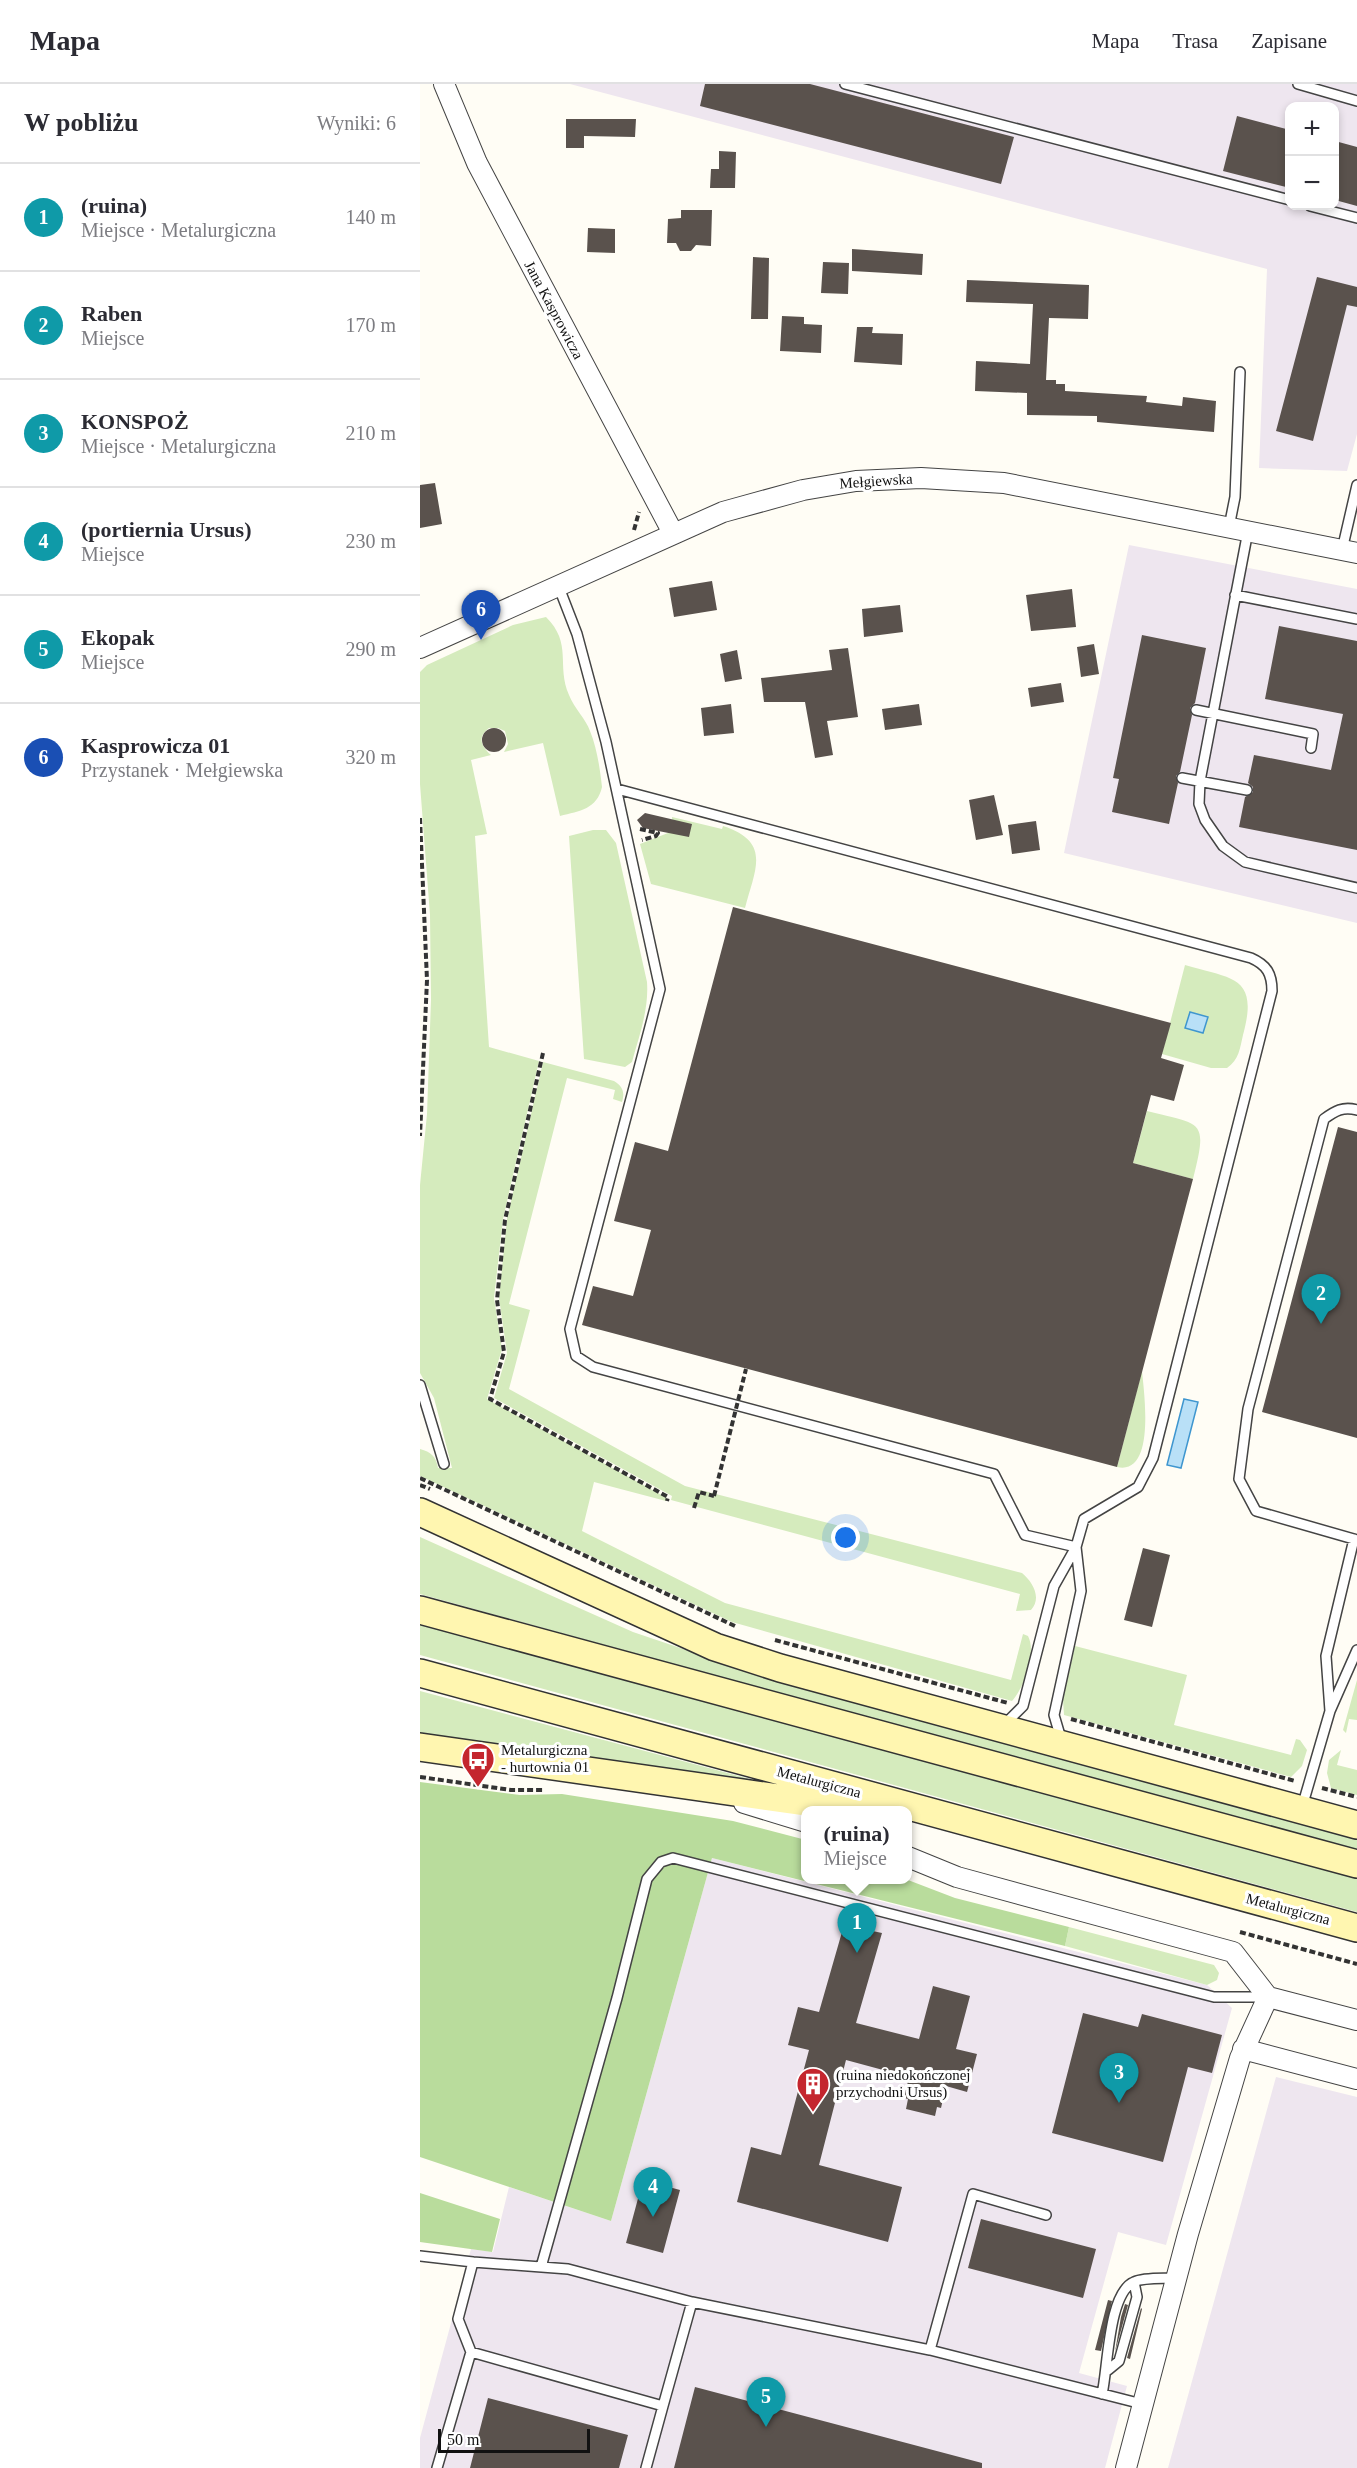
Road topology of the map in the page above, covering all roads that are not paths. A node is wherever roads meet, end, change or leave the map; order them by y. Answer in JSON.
{"nodes":[{"id":1,"x":444,"y":84,"type":"edge"},
{"id":2,"x":845,"y":84,"type":"edge"},
{"id":3,"x":1298,"y":84,"type":"edge"},
{"id":4,"x":1357,"y":101,"type":"edge"},
{"id":5,"x":1285,"y":199,"type":"edge"},
{"id":6,"x":1326,"y":210,"type":"edge"},
{"id":7,"x":1357,"y":218,"type":"edge"},
{"id":8,"x":1240,"y":372,"type":"dead end"},
{"id":9,"x":1357,"y":485,"type":"edge"},
{"id":10,"x":1239,"y":529,"type":"junction"},
{"id":11,"x":673,"y":533,"type":"junction"},
{"id":12,"x":1350,"y":552,"type":"edge"},
{"id":13,"x":558,"y":585,"type":"junction"},
{"id":14,"x":1235,"y":595,"type":"junction"},
{"id":15,"x":1357,"y":620,"type":"edge"},
{"id":16,"x":420,"y":648,"type":"edge"},
{"id":17,"x":1196,"y":710,"type":"dead end"},
{"id":18,"x":1212,"y":713,"type":"junction"},
{"id":19,"x":1311,"y":748,"type":"dead end"},
{"id":20,"x":1182,"y":778,"type":"dead end"},
{"id":21,"x":1200,"y":781,"type":"junction"},
{"id":22,"x":617,"y":789,"type":"junction"},
{"id":23,"x":1247,"y":790,"type":"dead end"},
{"id":24,"x":1357,"y":888,"type":"edge"},
{"id":25,"x":1357,"y":1110,"type":"edge"},
{"id":26,"x":420,"y":1385,"type":"edge"},
{"id":27,"x":444,"y":1464,"type":"dead end"},
{"id":28,"x":420,"y":1512,"type":"edge"},
{"id":29,"x":1355,"y":1539,"type":"edge"},
{"id":30,"x":1076,"y":1547,"type":"junction"},
{"id":31,"x":420,"y":1610,"type":"edge"},
{"id":32,"x":1357,"y":1650,"type":"edge"},
{"id":33,"x":420,"y":1673,"type":"edge"},
{"id":34,"x":1330,"y":1711,"type":"junction"},
{"id":35,"x":1011,"y":1719,"type":"junction"},
{"id":36,"x":1063,"y":1744,"type":"junction"},
{"id":37,"x":420,"y":1747,"type":"edge"},
{"id":38,"x":678,"y":1784,"type":"junction"},
{"id":39,"x":1304,"y":1800,"type":"junction"},
{"id":40,"x":834,"y":1806,"type":"edge"},
{"id":41,"x":910,"y":1806,"type":"edge"},
{"id":42,"x":912,"y":1807,"type":"edge"},
{"id":43,"x":1352,"y":1813,"type":"edge"},
{"id":44,"x":912,"y":1816,"type":"edge"},
{"id":45,"x":801,"y":1821,"type":"edge"},
{"id":46,"x":969,"y":1822,"type":"junction"},
{"id":47,"x":912,"y":1859,"type":"edge"},
{"id":48,"x":1357,"y":1864,"type":"edge"},
{"id":49,"x":1357,"y":1928,"type":"edge"},
{"id":50,"x":1268,"y":1997,"type":"junction"},
{"id":51,"x":1357,"y":2020,"type":"edge"},
{"id":52,"x":1244,"y":2049,"type":"junction"},
{"id":53,"x":1357,"y":2079,"type":"edge"},
{"id":54,"x":1046,"y":2215,"type":"dead end"},
{"id":55,"x":420,"y":2256,"type":"edge"},
{"id":56,"x":473,"y":2262,"type":"junction"},
{"id":57,"x":541,"y":2267,"type":"junction"},
{"id":58,"x":1176,"y":2278,"type":"junction"},
{"id":59,"x":1134,"y":2282,"type":"junction"},
{"id":60,"x":692,"y":2302,"type":"junction"},
{"id":61,"x":930,"y":2350,"type":"junction"},
{"id":62,"x":471,"y":2352,"type":"junction"},
{"id":63,"x":1108,"y":2370,"type":"junction"},
{"id":64,"x":1102,"y":2394,"type":"junction"},
{"id":65,"x":1142,"y":2404,"type":"junction"},
{"id":66,"x":663,"y":2406,"type":"junction"},
{"id":67,"x":437,"y":2468,"type":"edge"},
{"id":68,"x":646,"y":2468,"type":"edge"},
{"id":69,"x":1126,"y":2468,"type":"edge"}],
"edges":[{"from":1,"to":11,"type":"street","name":"Jana Kasprowicza"},
{"from":2,"to":5,"type":"lane"},
{"from":3,"to":4,"type":"lane"},
{"from":6,"to":7,"type":"lane"},
{"from":8,"to":10,"type":"lane"},
{"from":9,"to":12,"type":"lane"},
{"from":10,"to":11,"type":"street","name":"Mełgiewska"},
{"from":10,"to":12,"type":"street","name":"Mełgiewska"},
{"from":10,"to":14,"type":"lane"},
{"from":11,"to":13,"type":"street","name":"Mełgiewska"},
{"from":13,"to":16,"type":"street","name":"Mełgiewska"},
{"from":13,"to":22,"type":"lane"},
{"from":14,"to":15,"type":"lane"},
{"from":14,"to":18,"type":"lane"},
{"from":17,"to":18,"type":"lane"},
{"from":18,"to":19,"type":"lane"},
{"from":18,"to":21,"type":"lane"},
{"from":20,"to":21,"type":"lane"},
{"from":21,"to":23,"type":"lane"},
{"from":21,"to":24,"type":"lane"},
{"from":22,"to":30,"type":"lane"},
{"from":22,"to":30,"type":"lane"},
{"from":25,"to":29,"type":"lane"},
{"from":26,"to":27,"type":"lane"},
{"from":28,"to":35,"type":"main road"},
{"from":29,"to":34,"type":"lane"},
{"from":30,"to":35,"type":"lane"},
{"from":30,"to":36,"type":"lane"},
{"from":31,"to":48,"type":"main road"},
{"from":32,"to":34,"type":"lane"},
{"from":33,"to":41,"type":"main road","name":"Metalurgiczna"},
{"from":34,"to":39,"type":"lane"},
{"from":35,"to":36,"type":"main road"},
{"from":36,"to":39,"type":"main road"},
{"from":37,"to":38,"type":"main road"},
{"from":38,"to":40,"type":"main road"},
{"from":38,"to":45,"type":"street"},
{"from":39,"to":43,"type":"main road"},
{"from":42,"to":46,"type":"main road","name":"Metalurgiczna"},
{"from":44,"to":46,"type":"main road"},
{"from":46,"to":49,"type":"main road","name":"Metalurgiczna"},
{"from":47,"to":50,"type":"street"},
{"from":50,"to":51,"type":"street"},
{"from":50,"to":52,"type":"street"},
{"from":50,"to":57,"type":"lane"},
{"from":52,"to":53,"type":"street"},
{"from":52,"to":58,"type":"street"},
{"from":54,"to":61,"type":"lane"},
{"from":55,"to":56,"type":"lane"},
{"from":56,"to":57,"type":"lane"},
{"from":56,"to":62,"type":"lane"},
{"from":57,"to":60,"type":"lane"},
{"from":58,"to":59,"type":"lane"},
{"from":58,"to":65,"type":"street"},
{"from":59,"to":63,"type":"lane"},
{"from":59,"to":63,"type":"lane"},
{"from":60,"to":61,"type":"lane"},
{"from":60,"to":66,"type":"lane"},
{"from":61,"to":64,"type":"lane"},
{"from":62,"to":66,"type":"lane"},
{"from":62,"to":67,"type":"lane"},
{"from":63,"to":64,"type":"lane"},
{"from":64,"to":65,"type":"lane"},
{"from":65,"to":69,"type":"street"},
{"from":66,"to":68,"type":"lane"}]}
